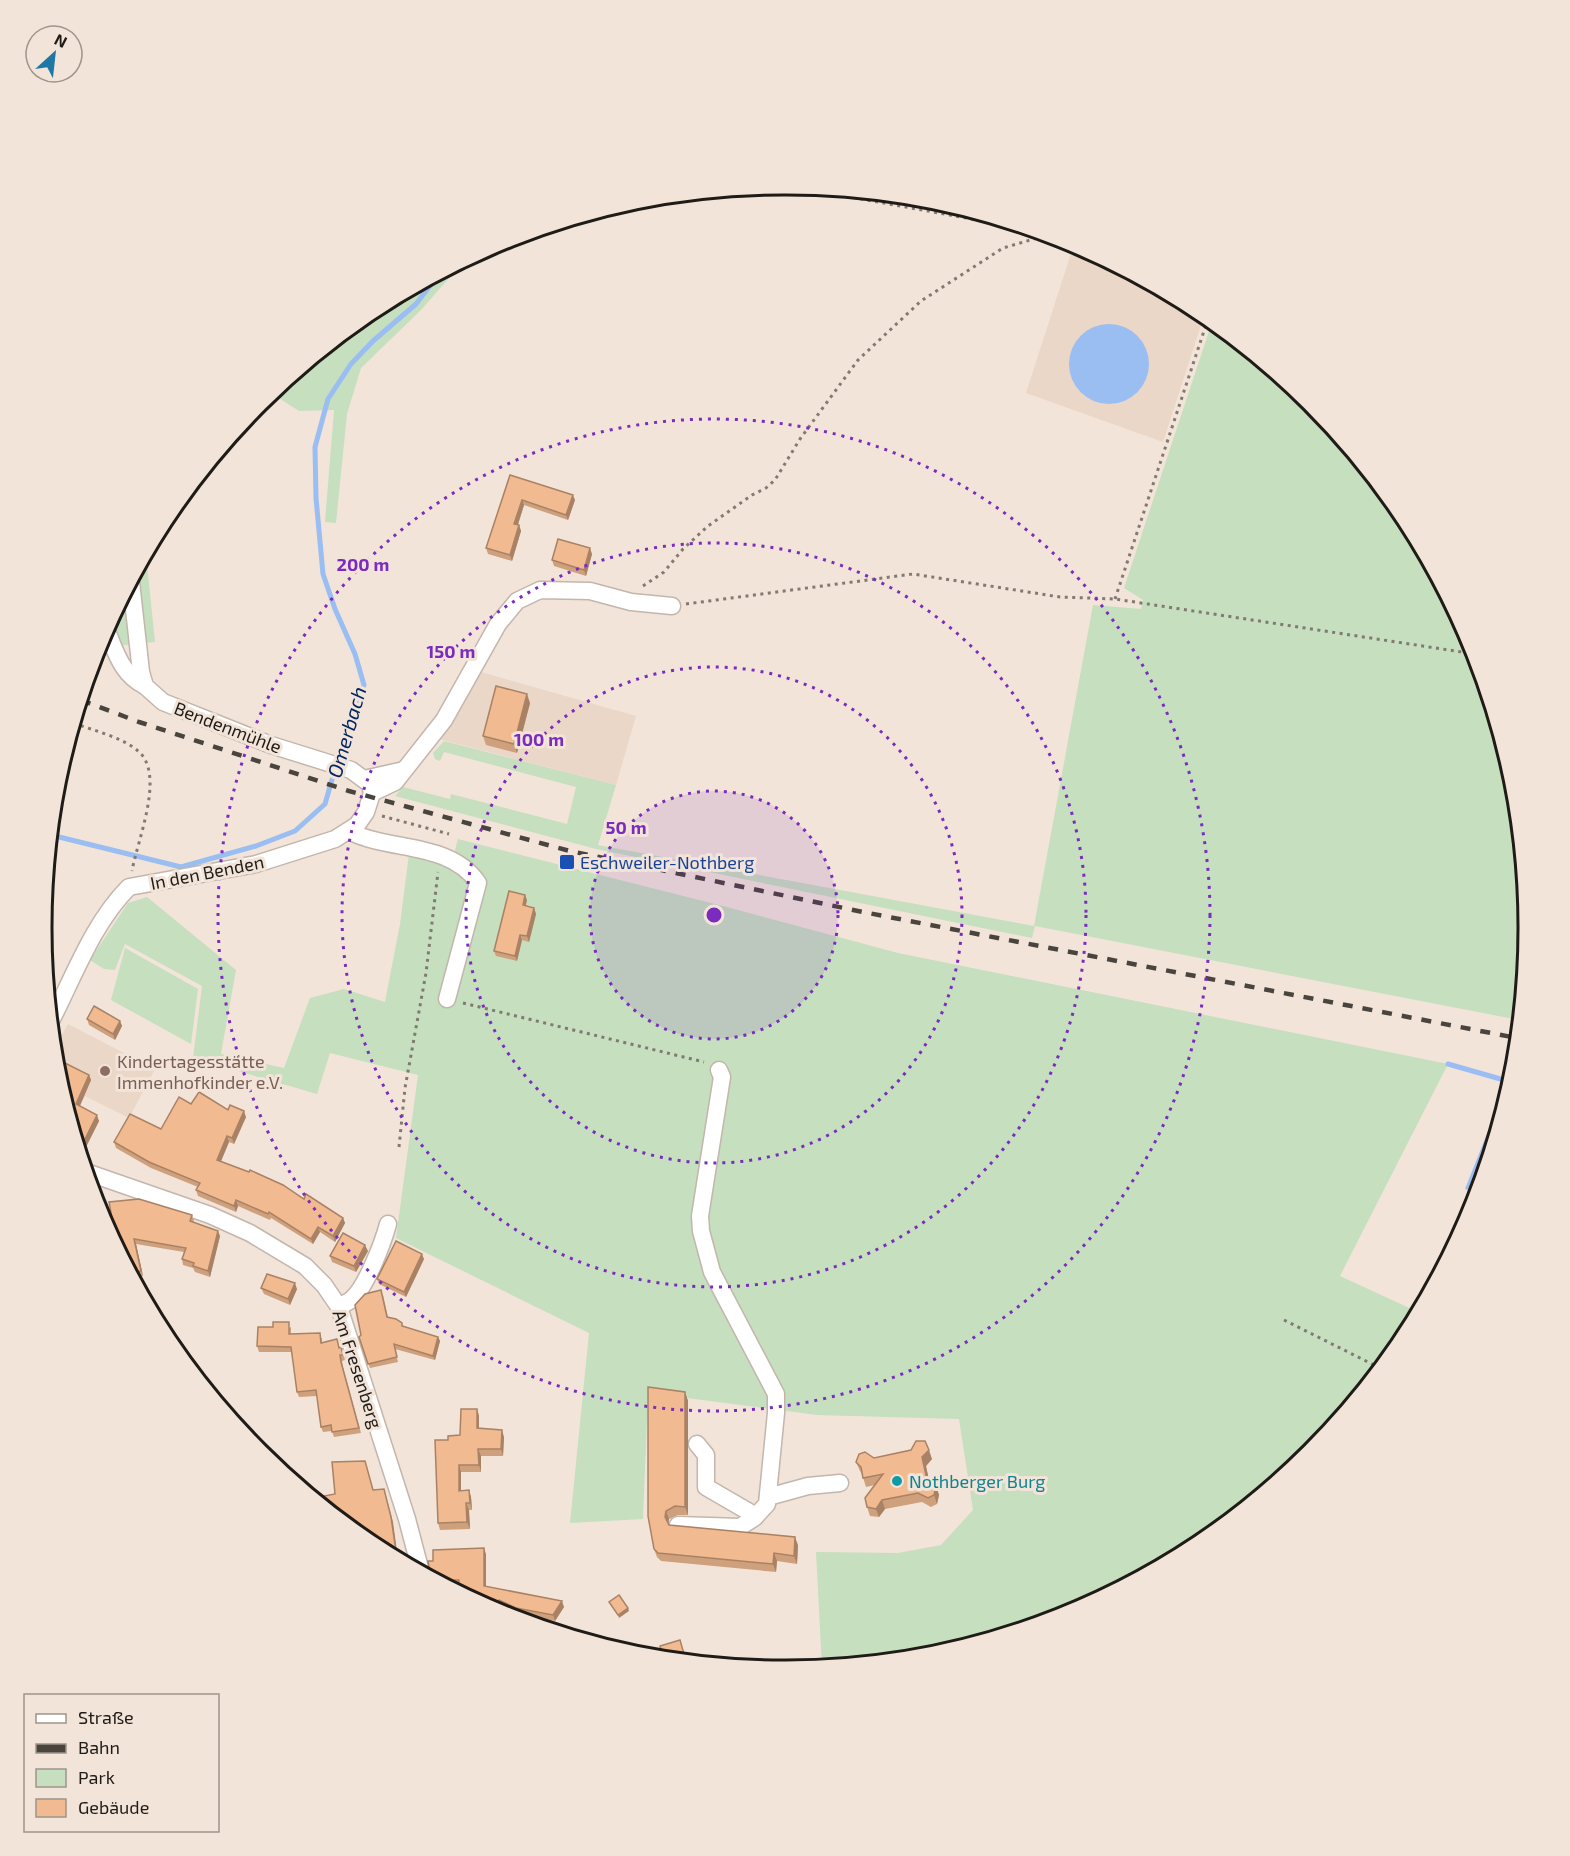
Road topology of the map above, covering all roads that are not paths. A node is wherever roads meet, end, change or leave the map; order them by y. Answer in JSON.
{"nodes":[{"id":1,"x":133,"y":594,"type":"edge"},
{"id":2,"x":672,"y":606,"type":"road end"},
{"id":3,"x":111,"y":641,"type":"edge"},
{"id":4,"x":145,"y":686,"type":"junction"},
{"id":5,"x":404,"y":770,"type":"junction"},
{"id":6,"x":357,"y":774,"type":"junction"},
{"id":7,"x":372,"y":794,"type":"junction"},
{"id":8,"x":349,"y":831,"type":"junction"},
{"id":9,"x":447,"y":999,"type":"road end"},
{"id":10,"x":57,"y":1008,"type":"edge"},
{"id":11,"x":719,"y":1070,"type":"road end"},
{"id":12,"x":96,"y":1175,"type":"edge"},
{"id":13,"x":388,"y":1224,"type":"dead end"},
{"id":14,"x":339,"y":1307,"type":"junction"},
{"id":15,"x":697,"y":1444,"type":"dead end"},
{"id":16,"x":840,"y":1483,"type":"dead end"},
{"id":17,"x":768,"y":1497,"type":"junction"},
{"id":18,"x":756,"y":1516,"type":"junction"},
{"id":19,"x":678,"y":1524,"type":"edge"},
{"id":20,"x":418,"y":1562,"type":"edge"}],
"edges":[{"from":1,"to":4,"type":"street"},
{"from":2,"to":5,"type":"street"},
{"from":3,"to":4,"type":"street","name":"Bendenmühle"},
{"from":4,"to":6,"type":"street","name":"Bendenmühle"},
{"from":5,"to":6,"type":"street"},
{"from":5,"to":7,"type":"street"},
{"from":6,"to":7,"type":"street"},
{"from":7,"to":8,"type":"street","name":"In den Benden"},
{"from":8,"to":9,"type":"street"},
{"from":8,"to":10,"type":"street","name":"In den Benden"},
{"from":11,"to":17,"type":"street"},
{"from":12,"to":14,"type":"street","name":"Am Fresenberg"},
{"from":13,"to":14,"type":"street"},
{"from":14,"to":20,"type":"street","name":"Am Fresenberg"},
{"from":15,"to":18,"type":"street"},
{"from":16,"to":17,"type":"street"},
{"from":17,"to":18,"type":"street"},
{"from":18,"to":19,"type":"street"}]}
